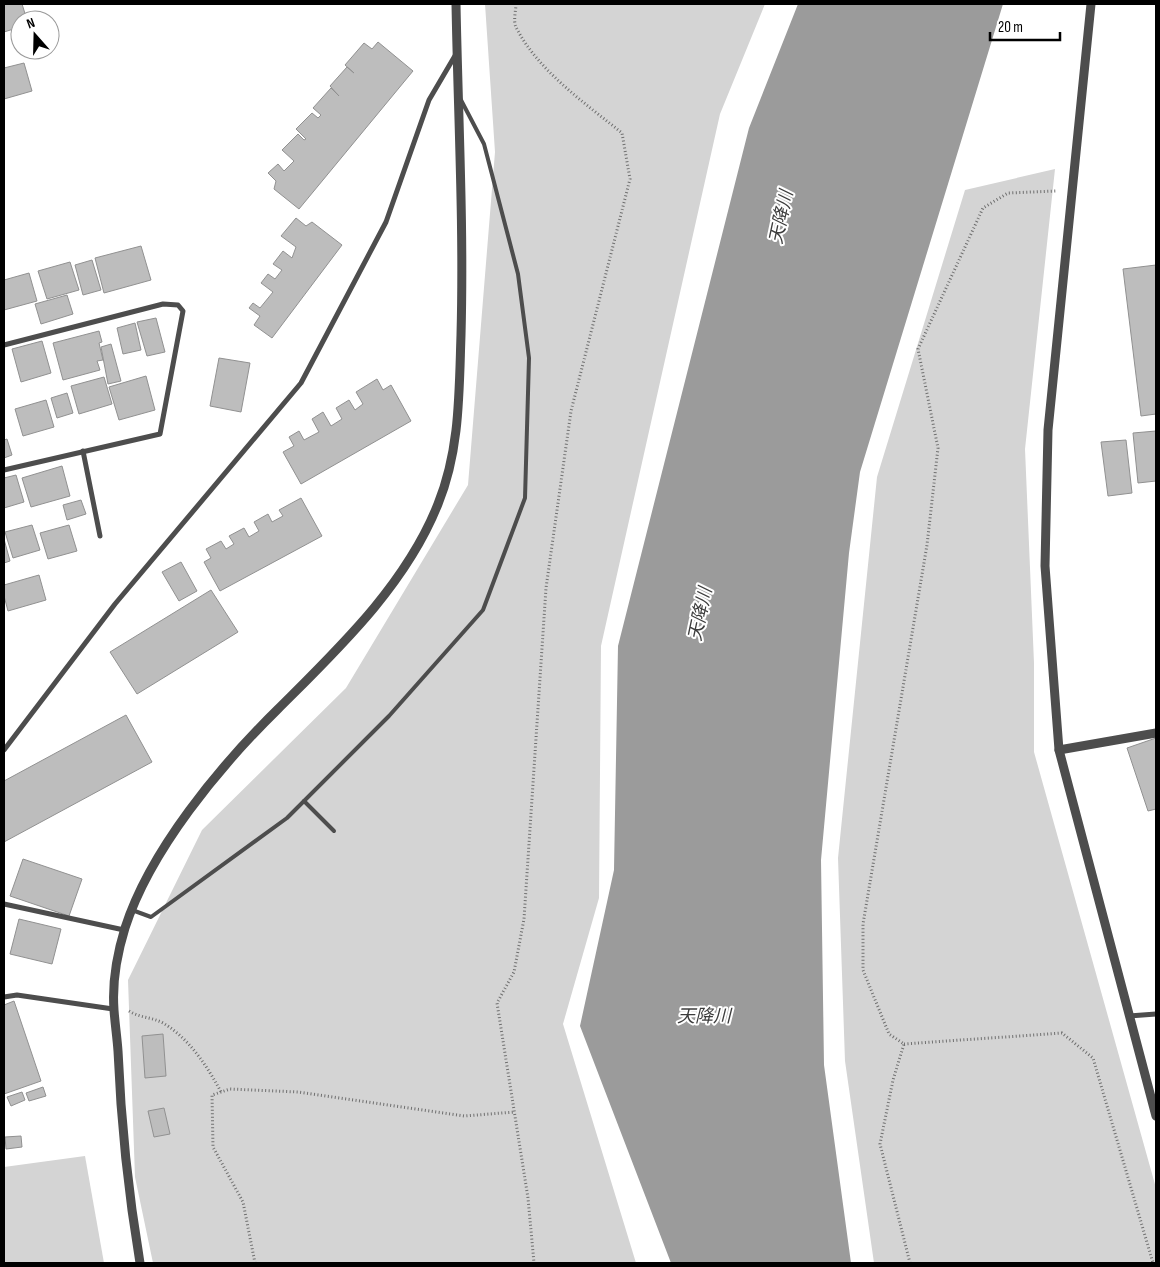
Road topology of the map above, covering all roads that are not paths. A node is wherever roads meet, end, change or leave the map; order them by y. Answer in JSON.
{"nodes":[{"id":1,"x":456,"y":4,"type":"edge"},
{"id":2,"x":1091,"y":4,"type":"edge"},
{"id":3,"x":457,"y":53,"type":"junction"},
{"id":4,"x":458,"y":96,"type":"junction"},
{"id":5,"x":4,"y":345,"type":"edge"},
{"id":6,"x":84,"y":451,"type":"junction"},
{"id":7,"x":4,"y":470,"type":"edge"},
{"id":8,"x":100,"y":536,"type":"dead end"},
{"id":9,"x":1156,"y":733,"type":"edge"},
{"id":10,"x":4,"y":750,"type":"edge"},
{"id":11,"x":1058,"y":750,"type":"junction"},
{"id":12,"x":304,"y":801,"type":"junction"},
{"id":13,"x":334,"y":831,"type":"dead end"},
{"id":14,"x":4,"y":904,"type":"edge"},
{"id":15,"x":132,"y":910,"type":"junction"},
{"id":16,"x":124,"y":930,"type":"junction"},
{"id":17,"x":4,"y":996,"type":"edge"},
{"id":18,"x":113,"y":1005,"type":"junction"},
{"id":19,"x":1156,"y":1014,"type":"edge"},
{"id":20,"x":1130,"y":1016,"type":"junction"},
{"id":21,"x":1156,"y":1116,"type":"edge"},
{"id":22,"x":140,"y":1263,"type":"edge"}],
"edges":[{"from":1,"to":3,"type":"street"},
{"from":2,"to":11,"type":"street"},
{"from":3,"to":4,"type":"street"},
{"from":3,"to":10,"type":"street"},
{"from":4,"to":12,"type":"lane"},
{"from":4,"to":15,"type":"street"},
{"from":5,"to":6,"type":"street"},
{"from":6,"to":7,"type":"street"},
{"from":6,"to":8,"type":"street"},
{"from":9,"to":11,"type":"street"},
{"from":11,"to":20,"type":"street"},
{"from":12,"to":13,"type":"lane"},
{"from":12,"to":15,"type":"lane"},
{"from":14,"to":16,"type":"street"},
{"from":15,"to":16,"type":"street"},
{"from":16,"to":18,"type":"street"},
{"from":17,"to":18,"type":"street"},
{"from":18,"to":22,"type":"street"},
{"from":19,"to":20,"type":"street"},
{"from":20,"to":21,"type":"street"}]}
